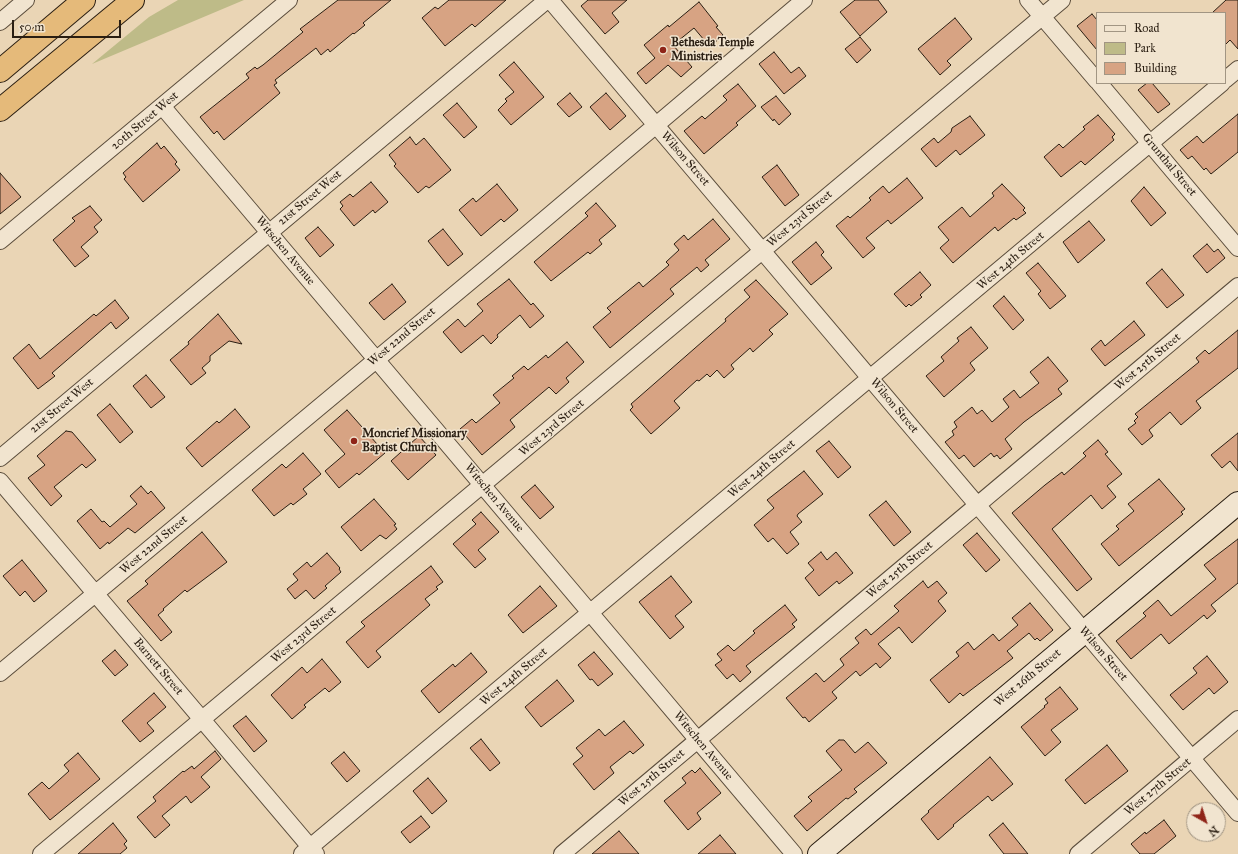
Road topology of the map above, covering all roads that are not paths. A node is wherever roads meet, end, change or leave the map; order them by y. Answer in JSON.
{"nodes":[{"id":1,"x":26,"y":0,"type":"edge"},
{"id":2,"x":84,"y":0,"type":"edge"},
{"id":3,"x":133,"y":0,"type":"edge"},
{"id":4,"x":289,"y":0,"type":"edge"},
{"id":5,"x":546,"y":0,"type":"edge"},
{"id":6,"x":550,"y":0,"type":"edge"},
{"id":7,"x":804,"y":0,"type":"edge"},
{"id":8,"x":1028,"y":0,"type":"edge"},
{"id":9,"x":1062,"y":0,"type":"edge"},
{"id":10,"x":1042,"y":17,"type":"junction"},
{"id":11,"x":0,"y":22,"type":"edge"},
{"id":12,"x":1238,"y":69,"type":"edge"},
{"id":13,"x":0,"y":71,"type":"edge"},
{"id":14,"x":1226,"y":79,"type":"edge"},
{"id":15,"x":1096,"y":80,"type":"edge"},
{"id":16,"x":1100,"y":84,"type":"edge"},
{"id":17,"x":1221,"y":84,"type":"edge"},
{"id":18,"x":162,"y":106,"type":"junction"},
{"id":19,"x":0,"y":110,"type":"edge"},
{"id":20,"x":656,"y":126,"type":"junction"},
{"id":21,"x":1150,"y":143,"type":"junction"},
{"id":22,"x":270,"y":232,"type":"junction"},
{"id":23,"x":0,"y":242,"type":"edge"},
{"id":24,"x":1238,"y":248,"type":"edge"},
{"id":25,"x":763,"y":250,"type":"junction"},
{"id":26,"x":1238,"y":286,"type":"edge"},
{"id":27,"x":376,"y":358,"type":"junction"},
{"id":28,"x":870,"y":378,"type":"junction"},
{"id":29,"x":0,"y":458,"type":"edge"},
{"id":30,"x":0,"y":481,"type":"edge"},
{"id":31,"x":483,"y":486,"type":"junction"},
{"id":32,"x":1238,"y":503,"type":"edge"},
{"id":33,"x":978,"y":505,"type":"junction"},
{"id":34,"x":96,"y":594,"type":"junction"},
{"id":35,"x":591,"y":612,"type":"junction"},
{"id":36,"x":1084,"y":632,"type":"junction"},
{"id":37,"x":0,"y":673,"type":"edge"},
{"id":38,"x":1238,"y":719,"type":"edge"},
{"id":39,"x":202,"y":720,"type":"junction"},
{"id":40,"x":698,"y":739,"type":"junction"},
{"id":41,"x":1192,"y":759,"type":"junction"},
{"id":42,"x":1238,"y":813,"type":"edge"},
{"id":43,"x":310,"y":852,"type":"edge"},
{"id":44,"x":41,"y":854,"type":"edge"},
{"id":45,"x":562,"y":854,"type":"edge"},
{"id":46,"x":794,"y":854,"type":"edge"},
{"id":47,"x":819,"y":854,"type":"edge"},
{"id":48,"x":1078,"y":854,"type":"edge"}],
"edges":[{"from":1,"to":11,"type":"street"},
{"from":2,"to":13,"type":"highway"},
{"from":3,"to":19,"type":"highway"},
{"from":4,"to":18,"type":"street","name":"20th Street West"},
{"from":5,"to":22,"type":"street","name":"21st Street West"},
{"from":6,"to":20,"type":"street","name":"Wilson Street"},
{"from":7,"to":20,"type":"street","name":"West 22nd Street"},
{"from":8,"to":10,"type":"street","name":"Grunthal Street"},
{"from":9,"to":10,"type":"street","name":"West 23rd Street"},
{"from":10,"to":15,"type":"street","name":"Grunthal Street"},
{"from":10,"to":25,"type":"street","name":"West 23rd Street"},
{"from":12,"to":14,"type":"street"},
{"from":16,"to":21,"type":"street","name":"Grunthal Street"},
{"from":17,"to":21,"type":"street","name":"West 24th Street"},
{"from":18,"to":22,"type":"street","name":"Witschen Avenue"},
{"from":18,"to":23,"type":"street","name":"20th Street West"},
{"from":20,"to":25,"type":"street","name":"Wilson Street"},
{"from":20,"to":27,"type":"street","name":"West 22nd Street"},
{"from":21,"to":24,"type":"street","name":"Grunthal Street"},
{"from":21,"to":28,"type":"street","name":"West 24th Street"},
{"from":22,"to":27,"type":"street","name":"Witschen Avenue"},
{"from":22,"to":29,"type":"street","name":"21st Street West"},
{"from":25,"to":28,"type":"street","name":"Wilson Street"},
{"from":25,"to":31,"type":"street","name":"West 23rd Street"},
{"from":26,"to":33,"type":"street","name":"West 25th Street"},
{"from":27,"to":31,"type":"street","name":"Witschen Avenue"},
{"from":27,"to":34,"type":"street","name":"West 22nd Street"},
{"from":28,"to":33,"type":"street","name":"Wilson Street"},
{"from":28,"to":35,"type":"street","name":"West 24th Street"},
{"from":30,"to":34,"type":"street","name":"Barnett Street"},
{"from":31,"to":35,"type":"street","name":"Witschen Avenue"},
{"from":31,"to":39,"type":"street","name":"West 23rd Street"},
{"from":32,"to":36,"type":"main road","name":"West 26th Street"},
{"from":33,"to":36,"type":"street","name":"Wilson Street"},
{"from":33,"to":40,"type":"street","name":"West 25th Street"},
{"from":34,"to":37,"type":"street","name":"West 22nd Street"},
{"from":34,"to":39,"type":"street","name":"Barnett Street"},
{"from":35,"to":40,"type":"street","name":"Witschen Avenue"},
{"from":35,"to":43,"type":"street","name":"West 24th Street"},
{"from":36,"to":41,"type":"street","name":"Wilson Street"},
{"from":36,"to":47,"type":"main road","name":"West 26th Street"},
{"from":38,"to":41,"type":"street","name":"West 27th Street"},
{"from":39,"to":43,"type":"street","name":"Barnett Street"},
{"from":39,"to":44,"type":"street","name":"West 23rd Street"},
{"from":40,"to":45,"type":"street","name":"West 25th Street"},
{"from":40,"to":46,"type":"street","name":"Witschen Avenue"},
{"from":41,"to":42,"type":"street","name":"Wilson Street"},
{"from":41,"to":48,"type":"street","name":"West 27th Street"}]}
